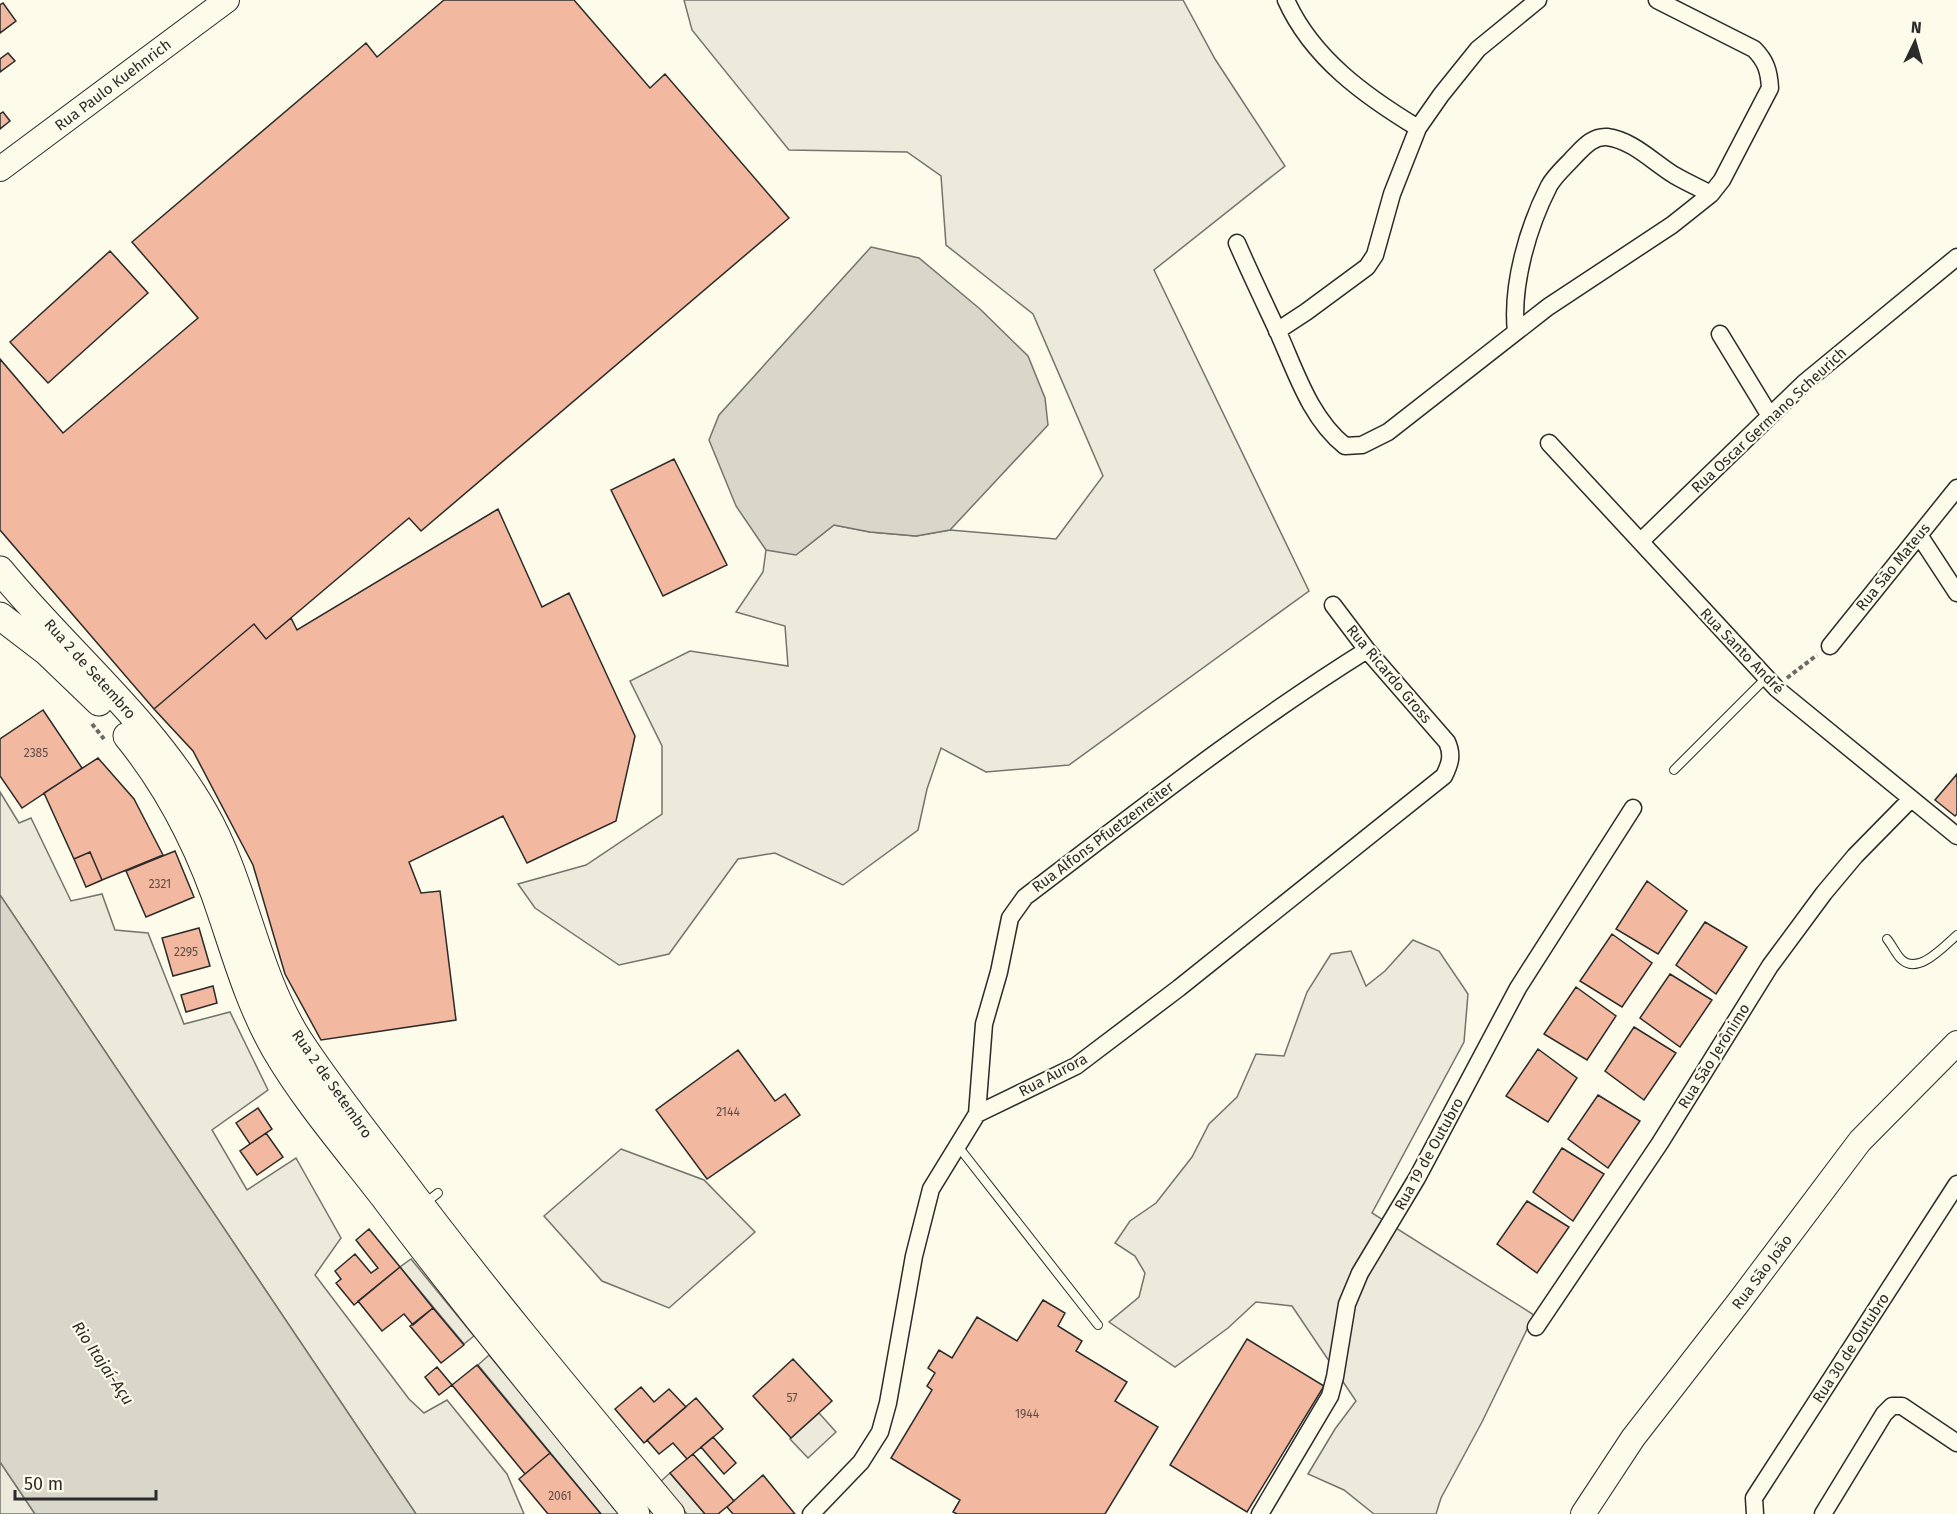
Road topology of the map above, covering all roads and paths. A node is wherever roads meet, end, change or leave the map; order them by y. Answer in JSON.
{"nodes":[{"id":1,"x":227,"y":0,"type":"edge"},
{"id":2,"x":1286,"y":0,"type":"edge"},
{"id":3,"x":1538,"y":0,"type":"edge"},
{"id":4,"x":1656,"y":0,"type":"edge"},
{"id":5,"x":1418,"y":128,"type":"junction"},
{"id":6,"x":0,"y":169,"type":"edge"},
{"id":7,"x":1711,"y":194,"type":"junction"},
{"id":8,"x":1237,"y":243,"type":"dead end"},
{"id":9,"x":1957,"y":257,"type":"edge"},
{"id":10,"x":1277,"y":331,"type":"junction"},
{"id":11,"x":1516,"y":332,"type":"junction"},
{"id":12,"x":1720,"y":334,"type":"dead end"},
{"id":13,"x":1770,"y":416,"type":"junction"},
{"id":14,"x":1549,"y":443,"type":"dead end"},
{"id":15,"x":1957,"y":488,"type":"edge"},
{"id":16,"x":1919,"y":535,"type":"junction"},
{"id":17,"x":1641,"y":541,"type":"junction"},
{"id":18,"x":6,"y":578,"type":"edge"},
{"id":19,"x":1957,"y":592,"type":"edge"},
{"id":20,"x":1333,"y":605,"type":"dead end"},
{"id":21,"x":0,"y":614,"type":"edge"},
{"id":22,"x":1830,"y":646,"type":"joint"},
{"id":23,"x":1366,"y":650,"type":"junction"},
{"id":24,"x":1771,"y":684,"type":"junction"},
{"id":25,"x":1447,"y":742,"type":"joint"},
{"id":26,"x":1674,"y":770,"type":"dead end"},
{"id":27,"x":1911,"y":799,"type":"junction"},
{"id":28,"x":1633,"y":808,"type":"dead end"},
{"id":29,"x":1957,"y":836,"type":"edge"},
{"id":30,"x":1957,"y":935,"type":"edge"},
{"id":31,"x":1887,"y":939,"type":"dead end"},
{"id":32,"x":1957,"y":1043,"type":"edge"},
{"id":33,"x":977,"y":1114,"type":"junction"},
{"id":34,"x":957,"y":1145,"type":"junction"},
{"id":35,"x":1957,"y":1184,"type":"edge"},
{"id":36,"x":1098,"y":1325,"type":"dead end"},
{"id":37,"x":1536,"y":1327,"type":"dead end"},
{"id":38,"x":1957,"y":1443,"type":"edge"},
{"id":39,"x":636,"y":1514,"type":"edge"},
{"id":40,"x":670,"y":1514,"type":"edge"},
{"id":41,"x":811,"y":1514,"type":"edge"},
{"id":42,"x":1260,"y":1514,"type":"edge"},
{"id":43,"x":1583,"y":1514,"type":"edge"},
{"id":44,"x":1755,"y":1514,"type":"edge"},
{"id":45,"x":1823,"y":1514,"type":"edge"}],
"edges":[{"from":1,"to":6,"type":"street","name":"Rua Paulo Kuehnrich"},
{"from":2,"to":5,"type":"street"},
{"from":3,"to":5,"type":"street"},
{"from":4,"to":7,"type":"street"},
{"from":5,"to":10,"type":"street"},
{"from":7,"to":11,"type":"street"},
{"from":7,"to":11,"type":"street"},
{"from":8,"to":10,"type":"street"},
{"from":9,"to":13,"type":"street","name":"Rua Oscar Germano Scheurich"},
{"from":10,"to":11,"type":"street"},
{"from":12,"to":13,"type":"street"},
{"from":13,"to":17,"type":"street","name":"Rua Oscar Germano Scheurich"},
{"from":14,"to":17,"type":"street","name":"Rua Santo André"},
{"from":15,"to":16,"type":"street","name":"Rua São Mateus"},
{"from":16,"to":19,"type":"street"},
{"from":16,"to":22,"type":"street","name":"Rua São Mateus"},
{"from":17,"to":24,"type":"street","name":"Rua Santo André"},
{"from":18,"to":21,"type":"main road"},
{"from":18,"to":40,"type":"main road","name":"Rua 2 de Setembro"},
{"from":20,"to":23,"type":"street","name":"Rua Ricardo Gross"},
{"from":21,"to":39,"type":"main road","name":"Rua 2 de Setembro"},
{"from":22,"to":24,"type":"path"},
{"from":23,"to":25,"type":"street","name":"Rua Ricardo Gross"},
{"from":23,"to":33,"type":"street","name":"Rua Alfons Pfuetzenreiter"},
{"from":24,"to":26,"type":"lane"},
{"from":24,"to":27,"type":"street","name":"Rua Santo André"},
{"from":25,"to":33,"type":"street","name":"Rua Aurora"},
{"from":27,"to":29,"type":"street","name":"Rua Santo André"},
{"from":27,"to":37,"type":"street","name":"Rua São Jerônimo"},
{"from":28,"to":42,"type":"street","name":"Rua 19 de Outubro"},
{"from":30,"to":31,"type":"lane"},
{"from":32,"to":43,"type":"street","name":"Rua São João"},
{"from":33,"to":34,"type":"street"},
{"from":34,"to":36,"type":"lane"},
{"from":34,"to":41,"type":"street"},
{"from":35,"to":44,"type":"street","name":"Rua 30 de Outubro"},
{"from":38,"to":45,"type":"street"}]}
